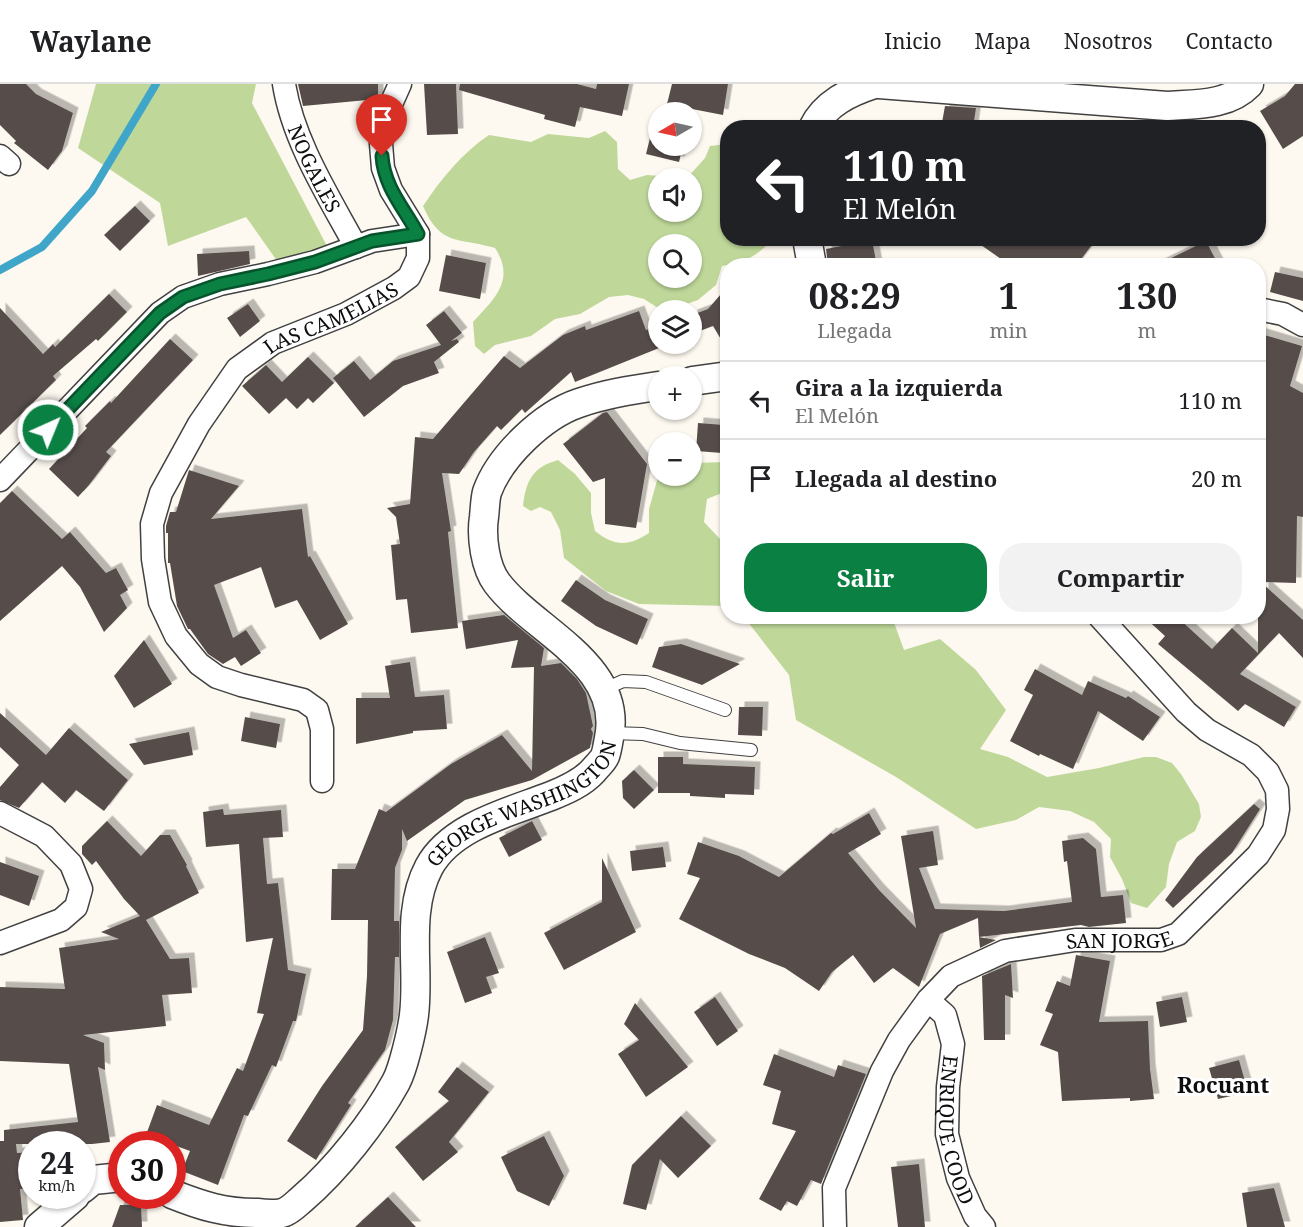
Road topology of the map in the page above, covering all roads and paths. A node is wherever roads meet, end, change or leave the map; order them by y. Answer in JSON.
{"nodes":[{"id":1,"x":284,"y":84,"type":"edge"},
{"id":2,"x":400,"y":84,"type":"edge"},
{"id":3,"x":874,"y":84,"type":"edge"},
{"id":4,"x":879,"y":84,"type":"edge"},
{"id":5,"x":1250,"y":84,"type":"edge"},
{"id":6,"x":819,"y":120,"type":"edge"},
{"id":7,"x":418,"y":234,"type":"junction"},
{"id":8,"x":356,"y":247,"type":"junction"},
{"id":9,"x":1266,"y":311,"type":"edge"},
{"id":10,"x":1303,"y":325,"type":"edge"},
{"id":11,"x":720,"y":377,"type":"edge"},
{"id":12,"x":702,"y":380,"type":"edge"},
{"id":13,"x":648,"y":387,"type":"edge"},
{"id":14,"x":0,"y":480,"type":"edge"},
{"id":15,"x":1106,"y":624,"type":"edge"},
{"id":16,"x":603,"y":690,"type":"junction"},
{"id":17,"x":725,"y":710,"type":"dead end"},
{"id":18,"x":610,"y":733,"type":"junction"},
{"id":19,"x":751,"y":750,"type":"dead end"},
{"id":20,"x":322,"y":781,"type":"dead end"},
{"id":21,"x":0,"y":813,"type":"edge"},
{"id":22,"x":0,"y":943,"type":"edge"},
{"id":23,"x":928,"y":1000,"type":"junction"},
{"id":24,"x":186,"y":1199,"type":"edge"},
{"id":25,"x":60,"y":1209,"type":"edge"},
{"id":26,"x":39,"y":1227,"type":"edge"},
{"id":27,"x":835,"y":1227,"type":"edge"},
{"id":28,"x":984,"y":1227,"type":"edge"}],
"edges":[{"from":1,"to":8,"type":"street","name":"NOGALES"},
{"from":2,"to":7,"type":"street"},
{"from":3,"to":6,"type":"street"},
{"from":4,"to":5,"type":"street"},
{"from":7,"to":8,"type":"street"},
{"from":7,"to":20,"type":"street","name":"LAS CAMELIAS"},
{"from":8,"to":14,"type":"street"},
{"from":9,"to":10,"type":"street"},
{"from":11,"to":12,"type":"street"},
{"from":13,"to":16,"type":"street","name":"GEORGE WASHINGTON"},
{"from":15,"to":23,"type":"street","name":"SAN JORGE"},
{"from":16,"to":17,"type":"lane"},
{"from":16,"to":18,"type":"street","name":"GEORGE WASHINGTON"},
{"from":18,"to":19,"type":"lane"},
{"from":18,"to":24,"type":"street","name":"GEORGE WASHINGTON"},
{"from":21,"to":22,"type":"street"},
{"from":23,"to":27,"type":"street","name":"SAN JORGE"},
{"from":23,"to":28,"type":"street","name":"ENRIQUE COOD"},
{"from":25,"to":26,"type":"street"}]}
